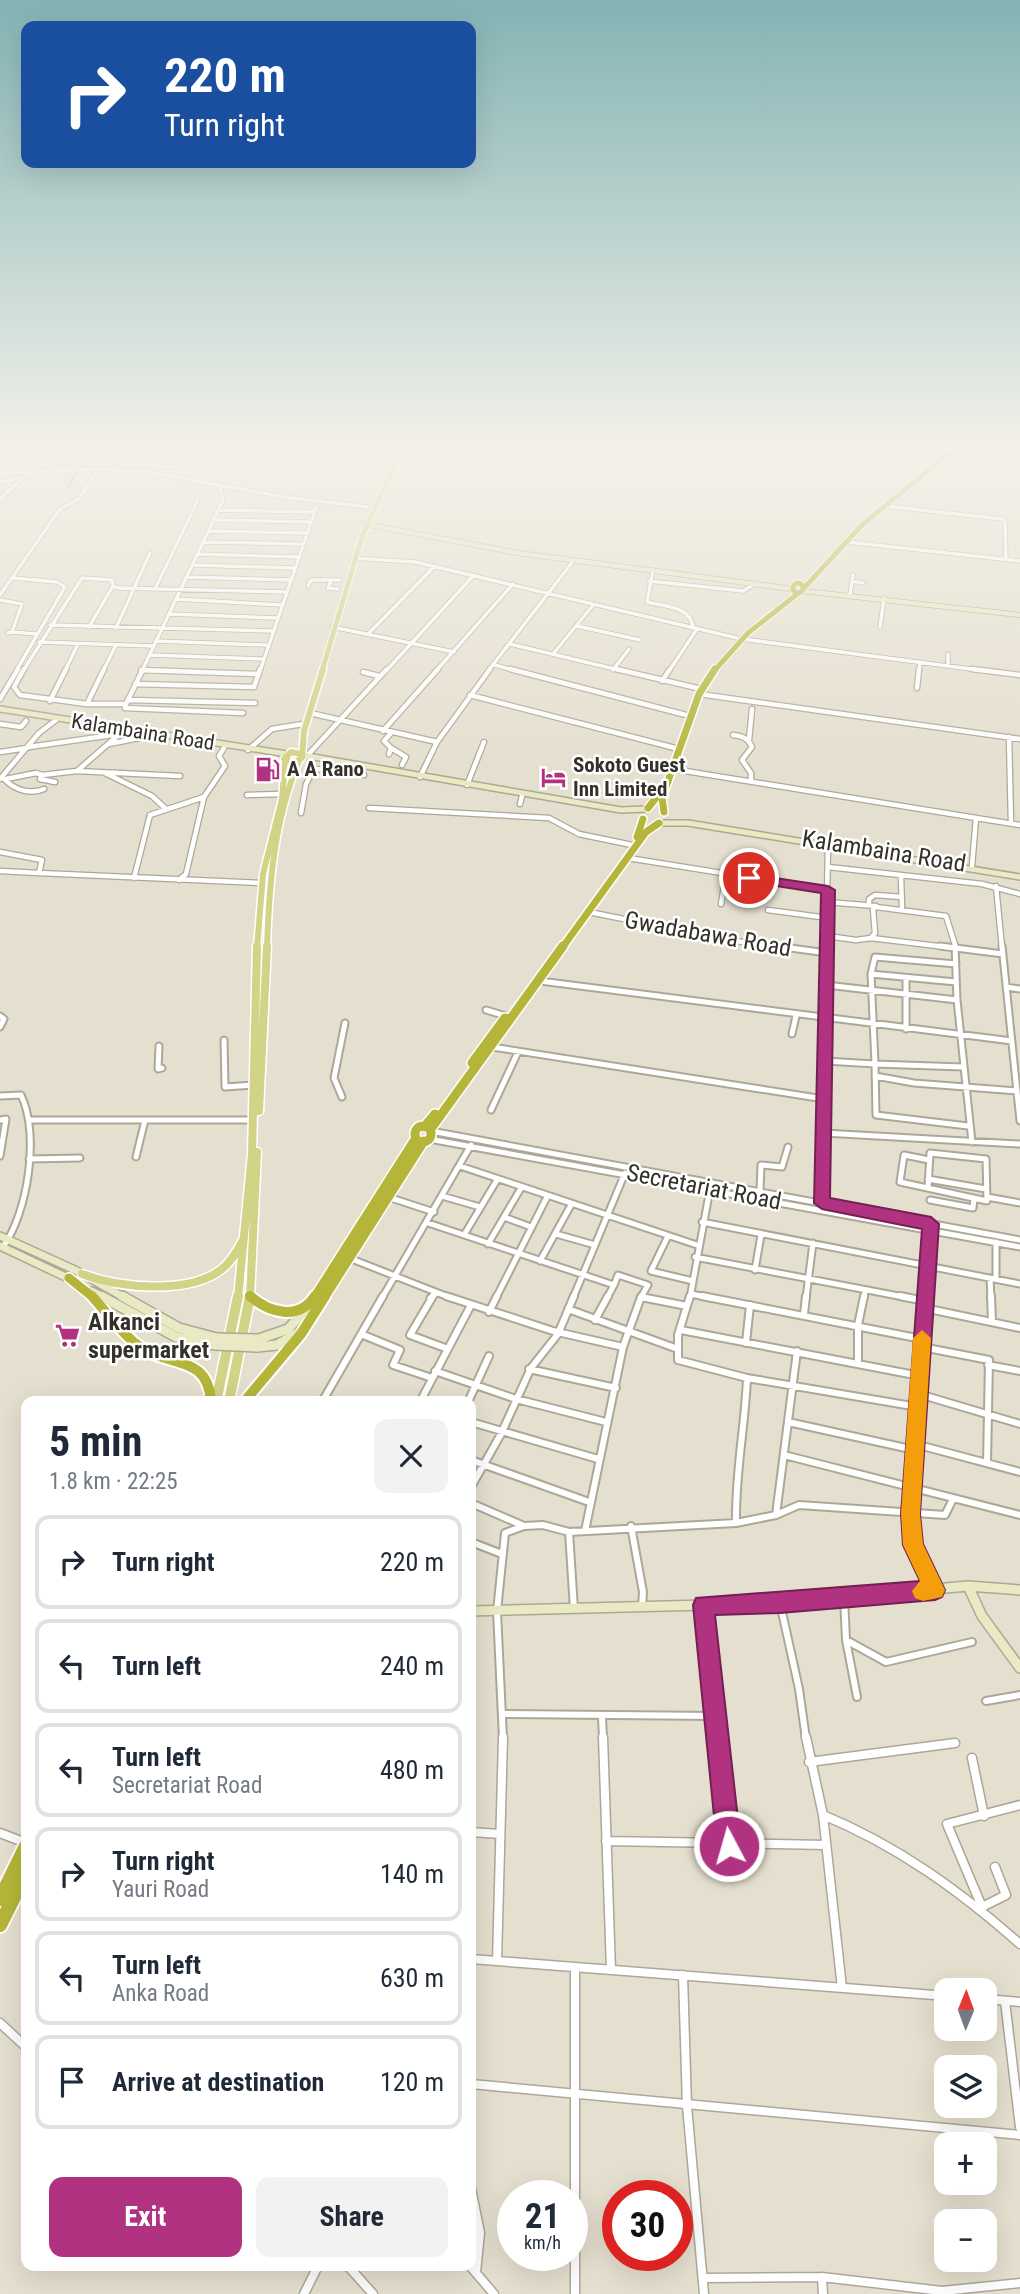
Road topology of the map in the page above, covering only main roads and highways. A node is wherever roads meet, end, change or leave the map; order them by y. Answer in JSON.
{"nodes":[{"id":1,"x":349,"y":557,"type":"edge"},
{"id":2,"x":352,"y":557,"type":"edge"},
{"id":3,"x":551,"y":557,"type":"edge"},
{"id":4,"x":829,"y":557,"type":"edge"},
{"id":5,"x":831,"y":557,"type":"edge"},
{"id":6,"x":797,"y":589,"type":"junction"},
{"id":7,"x":1020,"y":615,"type":"edge"},
{"id":8,"x":740,"y":638,"type":"junction"},
{"id":9,"x":698,"y":691,"type":"junction"},
{"id":10,"x":1,"y":711,"type":"edge"},
{"id":11,"x":286,"y":757,"type":"junction"},
{"id":12,"x":302,"y":758,"type":"junction"},
{"id":13,"x":647,"y":809,"type":"junction"},
{"id":14,"x":665,"y":812,"type":"junction"},
{"id":15,"x":642,"y":819,"type":"junction"},
{"id":16,"x":660,"y":823,"type":"junction"},
{"id":17,"x":1020,"y":875,"type":"edge"},
{"id":18,"x":426,"y":1134,"type":"junction"},
{"id":19,"x":248,"y":1221,"type":"junction"},
{"id":20,"x":0,"y":1236,"type":"edge"},
{"id":21,"x":4,"y":1244,"type":"edge"},
{"id":22,"x":82,"y":1274,"type":"junction"},
{"id":23,"x":69,"y":1278,"type":"junction"},
{"id":24,"x":250,"y":1296,"type":"junction"},
{"id":25,"x":313,"y":1300,"type":"junction"},
{"id":26,"x":310,"y":1321,"type":"junction"},
{"id":27,"x":216,"y":1342,"type":"junction"},
{"id":28,"x":258,"y":1343,"type":"junction"},
{"id":29,"x":212,"y":1396,"type":"edge"},
{"id":30,"x":215,"y":1396,"type":"edge"},
{"id":31,"x":230,"y":1396,"type":"edge"},
{"id":32,"x":249,"y":1396,"type":"edge"},
{"id":33,"x":968,"y":1586,"type":"junction"},
{"id":34,"x":1020,"y":1590,"type":"edge"},
{"id":35,"x":476,"y":1611,"type":"edge"},
{"id":36,"x":1020,"y":1668,"type":"edge"},
{"id":37,"x":21,"y":1855,"type":"edge"},
{"id":38,"x":21,"y":1883,"type":"edge"},
{"id":39,"x":0,"y":1899,"type":"edge"},
{"id":40,"x":0,"y":1925,"type":"edge"}],
"edges":[{"from":1,"to":11,"type":"main road"},
{"from":2,"to":12,"type":"main road"},
{"from":3,"to":6,"type":"main road"},
{"from":4,"to":6,"type":"highway"},
{"from":5,"to":6,"type":"highway"},
{"from":6,"to":7,"type":"main road"},
{"from":6,"to":8,"type":"highway"},
{"from":6,"to":8,"type":"highway"},
{"from":8,"to":9,"type":"highway"},
{"from":9,"to":13,"type":"highway"},
{"from":9,"to":14,"type":"highway"},
{"from":10,"to":11,"type":"main road","name":"Kalambaina Road"},
{"from":10,"to":11,"type":"main road","name":"Kalambaina Road"},
{"from":11,"to":12,"type":"main road"},
{"from":11,"to":19,"type":"main road"},
{"from":12,"to":13,"type":"main road"},
{"from":12,"to":15,"type":"main road"},
{"from":12,"to":24,"type":"main road"},
{"from":13,"to":14,"type":"highway"},
{"from":13,"to":15,"type":"highway"},
{"from":14,"to":16,"type":"highway"},
{"from":14,"to":17,"type":"main road","name":"Kalambaina Road"},
{"from":15,"to":16,"type":"highway"},
{"from":15,"to":18,"type":"highway"},
{"from":16,"to":17,"type":"main road"},
{"from":16,"to":18,"type":"highway"},
{"from":18,"to":25,"type":"highway"},
{"from":18,"to":26,"type":"highway"},
{"from":19,"to":22,"type":"main road"},
{"from":19,"to":30,"type":"main road"},
{"from":20,"to":21,"type":"main road"},
{"from":21,"to":22,"type":"main road"},
{"from":21,"to":23,"type":"main road"},
{"from":22,"to":27,"type":"main road"},
{"from":23,"to":27,"type":"main road"},
{"from":23,"to":29,"type":"highway"},
{"from":24,"to":25,"type":"highway"},
{"from":24,"to":31,"type":"main road"},
{"from":25,"to":28,"type":"main road"},
{"from":26,"to":28,"type":"main road"},
{"from":26,"to":32,"type":"highway"},
{"from":27,"to":28,"type":"main road","bridge":true},
{"from":33,"to":34,"type":"main road"},
{"from":33,"to":35,"type":"main road"},
{"from":33,"to":36,"type":"main road"},
{"from":37,"to":39,"type":"highway"},
{"from":38,"to":40,"type":"highway"}]}
